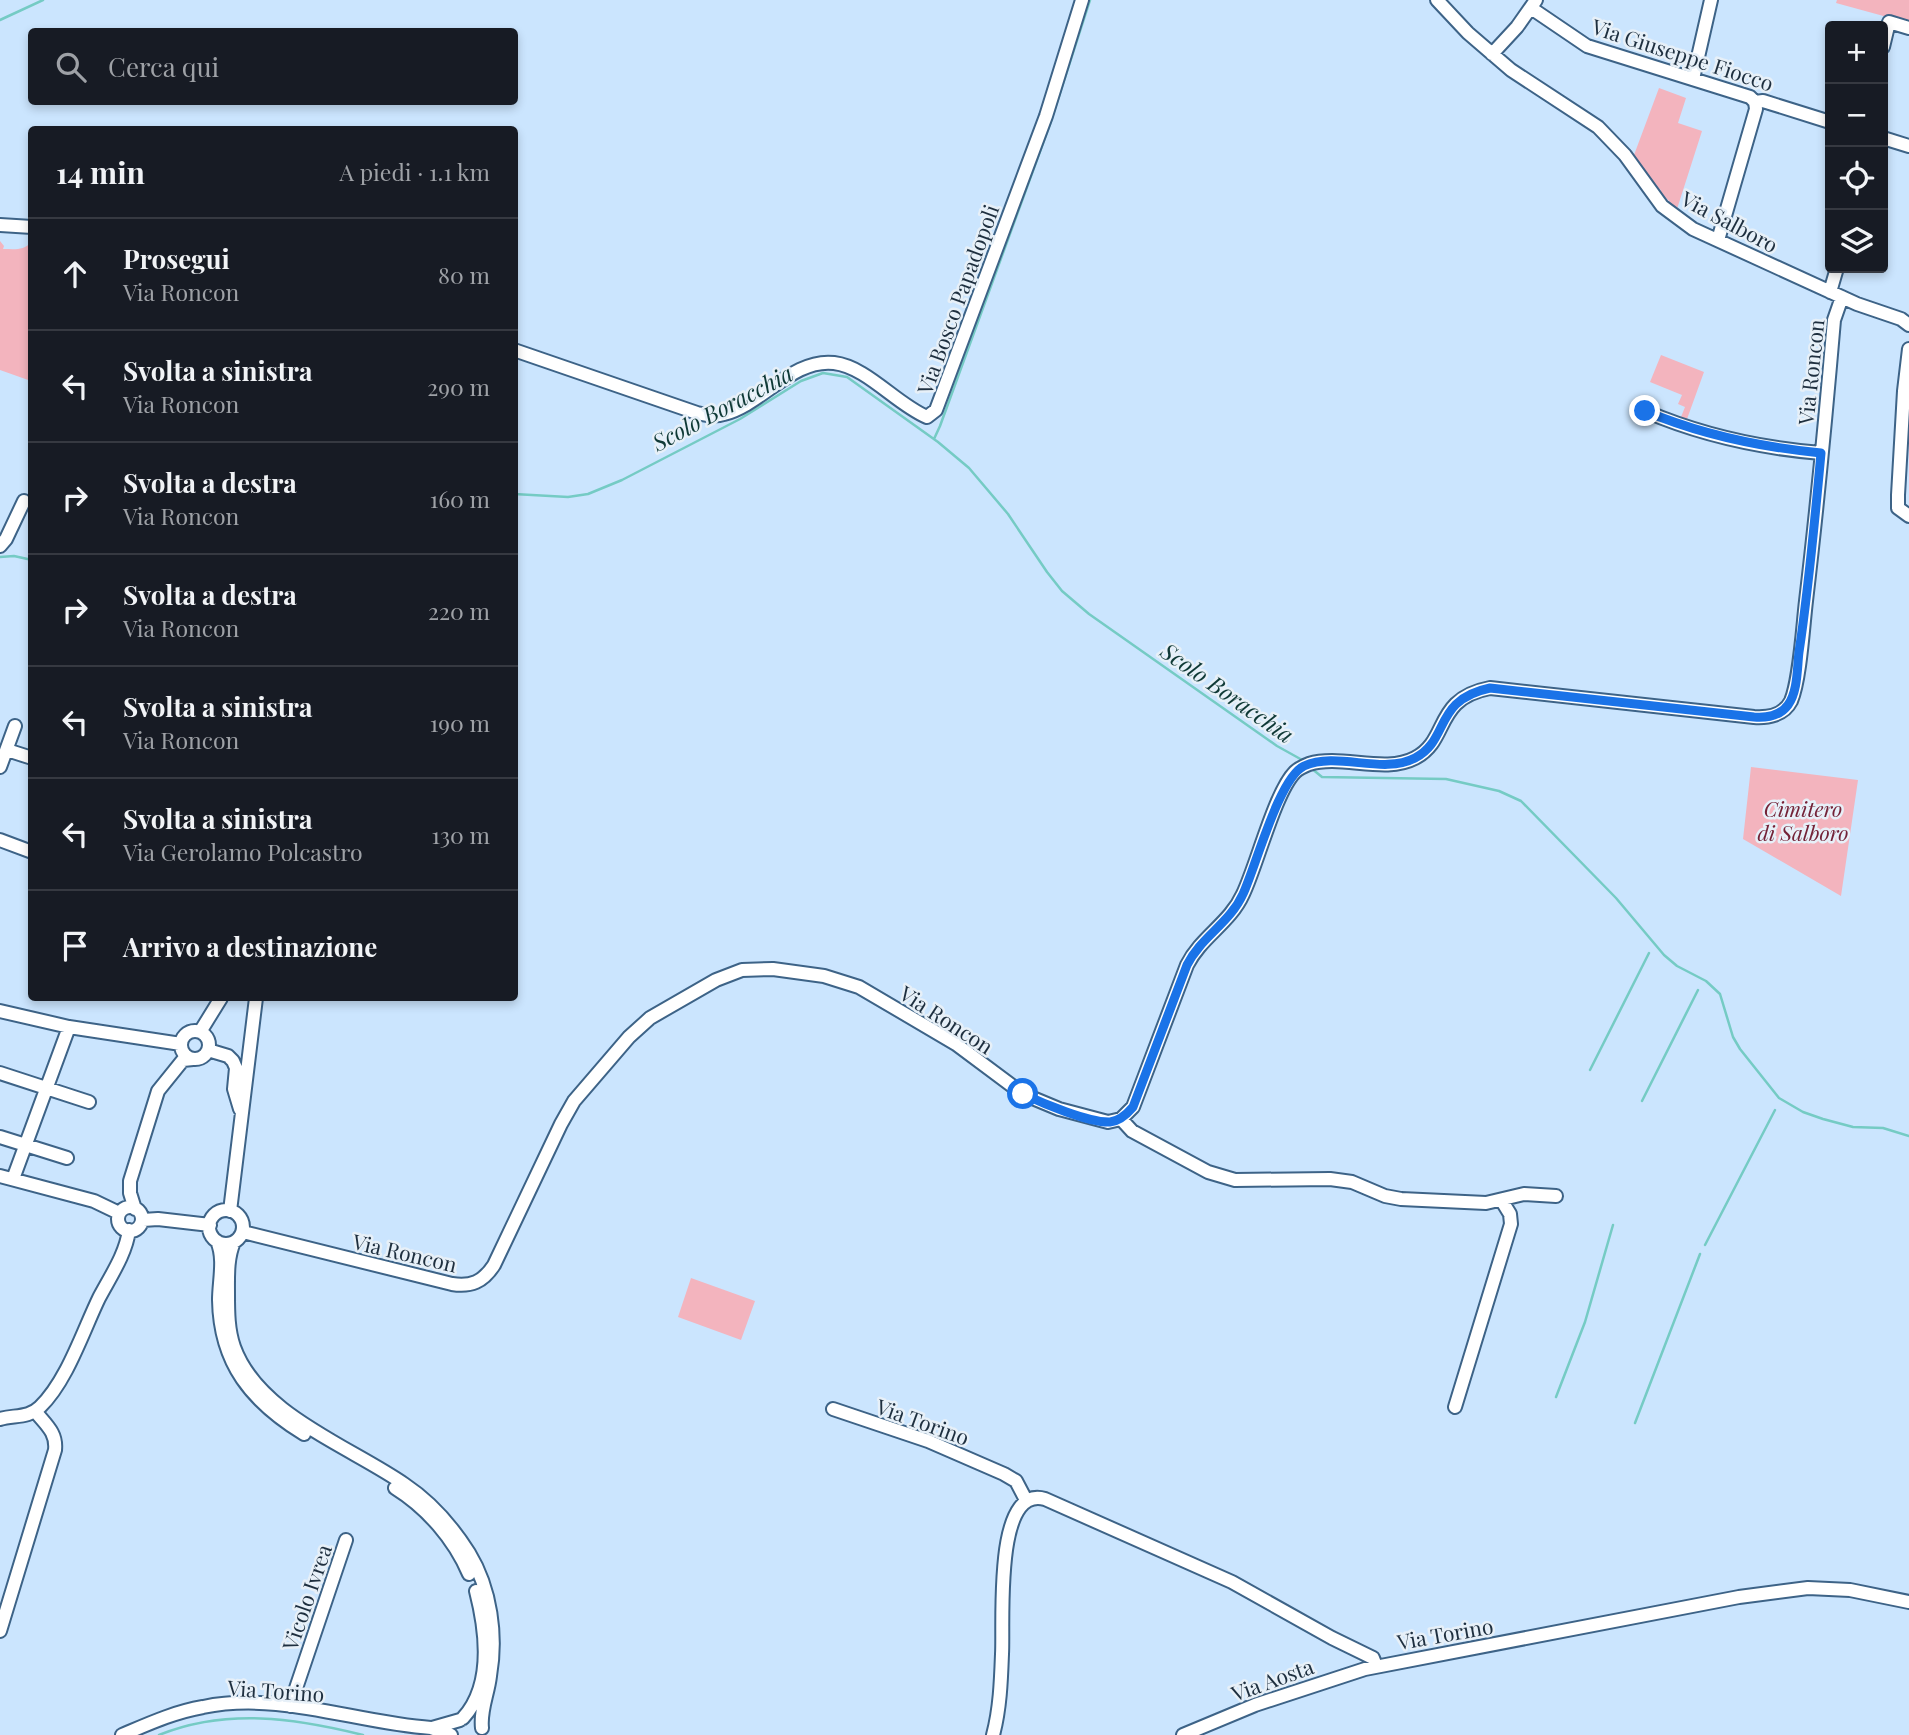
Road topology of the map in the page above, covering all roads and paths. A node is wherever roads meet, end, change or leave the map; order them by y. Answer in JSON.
{"nodes":[{"id":1,"x":1082,"y":0,"type":"edge"},
{"id":2,"x":1437,"y":0,"type":"edge"},
{"id":3,"x":1711,"y":0,"type":"edge"},
{"id":4,"x":1533,"y":4,"type":"edge"},
{"id":5,"x":1888,"y":26,"type":"edge"},
{"id":6,"x":1909,"y":28,"type":"edge"},
{"id":7,"x":1492,"y":54,"type":"junction"},
{"id":8,"x":1693,"y":79,"type":"junction"},
{"id":9,"x":1755,"y":102,"type":"junction"},
{"id":10,"x":1825,"y":120,"type":"edge"},
{"id":11,"x":1888,"y":140,"type":"edge"},
{"id":12,"x":1909,"y":146,"type":"edge"},
{"id":13,"x":0,"y":225,"type":"edge"},
{"id":14,"x":28,"y":227,"type":"edge"},
{"id":15,"x":1717,"y":240,"type":"junction"},
{"id":16,"x":1837,"y":273,"type":"edge"},
{"id":17,"x":1836,"y":295,"type":"junction"},
{"id":18,"x":1909,"y":327,"type":"edge"},
{"id":19,"x":1909,"y":338,"type":"edge"},
{"id":20,"x":1909,"y":349,"type":"edge"},
{"id":21,"x":518,"y":351,"type":"edge"},
{"id":22,"x":1907,"y":391,"type":"edge"},
{"id":23,"x":1645,"y":411,"type":"dead end"},
{"id":24,"x":1821,"y":453,"type":"junction"},
{"id":25,"x":24,"y":501,"type":"dead end"},
{"id":26,"x":1909,"y":516,"type":"edge"},
{"id":27,"x":0,"y":546,"type":"edge"},
{"id":28,"x":15,"y":726,"type":"dead end"},
{"id":29,"x":7,"y":750,"type":"junction"},
{"id":30,"x":28,"y":757,"type":"edge"},
{"id":31,"x":0,"y":767,"type":"edge"},
{"id":32,"x":0,"y":839,"type":"edge"},
{"id":33,"x":28,"y":850,"type":"edge"},
{"id":34,"x":219,"y":1001,"type":"edge"},
{"id":35,"x":256,"y":1001,"type":"edge"},
{"id":36,"x":0,"y":1011,"type":"edge"},
{"id":37,"x":69,"y":1027,"type":"junction"},
{"id":38,"x":200,"y":1032,"type":"junction"},
{"id":39,"x":181,"y":1044,"type":"junction"},
{"id":40,"x":208,"y":1049,"type":"junction"},
{"id":41,"x":193,"y":1059,"type":"junction"},
{"id":42,"x":0,"y":1073,"type":"edge"},
{"id":43,"x":46,"y":1088,"type":"junction"},
{"id":44,"x":89,"y":1102,"type":"dead end"},
{"id":45,"x":242,"y":1115,"type":"junction"},
{"id":46,"x":1121,"y":1119,"type":"junction"},
{"id":47,"x":0,"y":1137,"type":"edge"},
{"id":48,"x":25,"y":1145,"type":"junction"},
{"id":49,"x":67,"y":1158,"type":"dead end"},
{"id":50,"x":6,"y":1178,"type":"edge"},
{"id":51,"x":1556,"y":1196,"type":"dead end"},
{"id":52,"x":1502,"y":1201,"type":"junction"},
{"id":53,"x":230,"y":1211,"type":"junction"},
{"id":54,"x":119,"y":1213,"type":"junction"},
{"id":55,"x":139,"y":1214,"type":"junction"},
{"id":56,"x":210,"y":1225,"type":"junction"},
{"id":57,"x":129,"y":1230,"type":"junction"},
{"id":58,"x":238,"y":1237,"type":"junction"},
{"id":59,"x":217,"y":1241,"type":"junction"},
{"id":60,"x":1455,"y":1407,"type":"dead end"},
{"id":61,"x":833,"y":1409,"type":"dead end"},
{"id":62,"x":35,"y":1411,"type":"junction"},
{"id":63,"x":0,"y":1419,"type":"edge"},
{"id":64,"x":1026,"y":1500,"type":"junction"},
{"id":65,"x":346,"y":1540,"type":"dead end"},
{"id":66,"x":1909,"y":1602,"type":"edge"},
{"id":67,"x":0,"y":1631,"type":"edge"},
{"id":68,"x":1376,"y":1666,"type":"junction"},
{"id":69,"x":290,"y":1706,"type":"junction"},
{"id":70,"x":462,"y":1719,"type":"junction"},
{"id":71,"x":431,"y":1732,"type":"edge"},
{"id":72,"x":484,"y":1732,"type":"edge"},
{"id":73,"x":122,"y":1735,"type":"edge"},
{"id":74,"x":451,"y":1735,"type":"edge"},
{"id":75,"x":459,"y":1735,"type":"edge"},
{"id":76,"x":993,"y":1735,"type":"edge"},
{"id":77,"x":1183,"y":1735,"type":"edge"}],
"edges":[{"from":1,"to":21,"type":"street","name":"Via Bosco Papadopoli"},
{"from":2,"to":7,"type":"street","name":"Via Salboro"},
{"from":3,"to":8,"type":"street"},
{"from":4,"to":7,"type":"street"},
{"from":4,"to":8,"type":"street","name":"Via Giuseppe Fiocco"},
{"from":5,"to":6,"type":"street"},
{"from":7,"to":15,"type":"street","name":"Via Salboro"},
{"from":8,"to":9,"type":"street","name":"Via Giuseppe Fiocco"},
{"from":9,"to":10,"type":"street","name":"Via Giuseppe Fiocco"},
{"from":9,"to":15,"type":"street"},
{"from":11,"to":12,"type":"street"},
{"from":13,"to":14,"type":"street"},
{"from":15,"to":17,"type":"street","name":"Via Salboro"},
{"from":16,"to":17,"type":"street","name":"Via Roncon"},
{"from":17,"to":18,"type":"street","name":"Via Salboro"},
{"from":17,"to":24,"type":"street","name":"Via Roncon"},
{"from":18,"to":19,"type":"street","name":"Via Salboro"},
{"from":20,"to":22,"type":"street"},
{"from":22,"to":26,"type":"street"},
{"from":23,"to":24,"type":"street"},
{"from":24,"to":46,"type":"street","name":"Via Roncon"},
{"from":25,"to":27,"type":"street"},
{"from":28,"to":29,"type":"street"},
{"from":29,"to":30,"type":"street"},
{"from":29,"to":31,"type":"street"},
{"from":32,"to":33,"type":"street"},
{"from":34,"to":38,"type":"street"},
{"from":35,"to":45,"type":"street"},
{"from":36,"to":37,"type":"street"},
{"from":37,"to":39,"type":"street"},
{"from":37,"to":43,"type":"street"},
{"from":38,"to":39,"type":"street"},
{"from":38,"to":40,"type":"street"},
{"from":39,"to":41,"type":"street"},
{"from":40,"to":41,"type":"street"},
{"from":40,"to":45,"type":"street"},
{"from":41,"to":55,"type":"street"},
{"from":42,"to":43,"type":"street"},
{"from":43,"to":44,"type":"street"},
{"from":43,"to":48,"type":"street"},
{"from":45,"to":53,"type":"street"},
{"from":46,"to":52,"type":"street"},
{"from":46,"to":58,"type":"street","name":"Via Roncon"},
{"from":47,"to":48,"type":"street"},
{"from":48,"to":49,"type":"street"},
{"from":48,"to":50,"type":"street"},
{"from":50,"to":54,"type":"street"},
{"from":51,"to":52,"type":"street"},
{"from":52,"to":60,"type":"street"},
{"from":53,"to":56,"type":"street"},
{"from":53,"to":58,"type":"street"},
{"from":54,"to":55,"type":"street"},
{"from":54,"to":57,"type":"street"},
{"from":55,"to":56,"type":"street"},
{"from":55,"to":57,"type":"street"},
{"from":56,"to":59,"type":"street"},
{"from":57,"to":62,"type":"street"},
{"from":58,"to":59,"type":"street","name":"Via Roncon"},
{"from":58,"to":72,"type":"street"},
{"from":59,"to":70,"type":"street"},
{"from":61,"to":64,"type":"street","name":"Via Torino"},
{"from":62,"to":63,"type":"street"},
{"from":62,"to":67,"type":"street"},
{"from":64,"to":68,"type":"street","name":"Via Torino"},
{"from":64,"to":76,"type":"street"},
{"from":65,"to":69,"type":"street","name":"Vicolo Ivrea"},
{"from":66,"to":68,"type":"street","name":"Via Torino"},
{"from":68,"to":77,"type":"street","name":"Via Aosta"},
{"from":69,"to":71,"type":"street","name":"Via Torino"},
{"from":69,"to":73,"type":"street","name":"Via Torino"},
{"from":70,"to":71,"type":"street","name":"Via Torino"},
{"from":70,"to":72,"type":"street"},
{"from":70,"to":75,"type":"street"},
{"from":71,"to":74,"type":"street","name":"Via Torino"}]}
